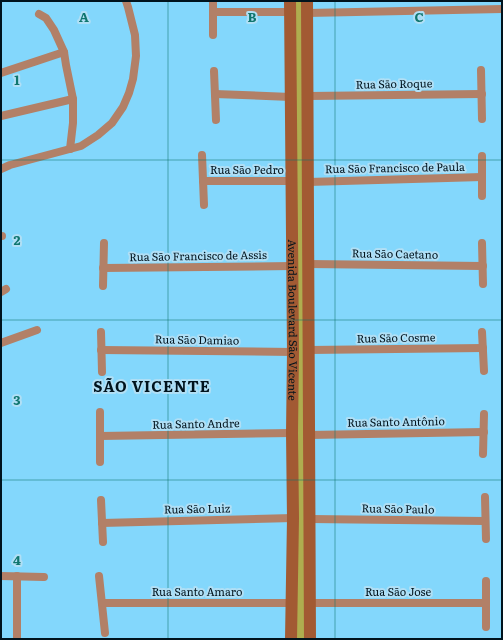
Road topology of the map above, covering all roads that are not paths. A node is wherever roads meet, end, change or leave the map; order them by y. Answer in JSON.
{"nodes":[{"id":1,"x":126,"y":1,"type":"edge"},
{"id":2,"x":213,"y":1,"type":"edge"},
{"id":3,"x":291,"y":6,"type":"edge"},
{"id":4,"x":307,"y":7,"type":"edge"},
{"id":5,"x":502,"y":9,"type":"edge"},
{"id":6,"x":213,"y":12,"type":"junction"},
{"id":7,"x":39,"y":14,"type":"dead end"},
{"id":8,"x":213,"y":35,"type":"dead end"},
{"id":9,"x":64,"y":52,"type":"junction"},
{"id":10,"x":481,"y":70,"type":"dead end"},
{"id":11,"x":214,"y":71,"type":"dead end"},
{"id":12,"x":1,"y":73,"type":"edge"},
{"id":13,"x":215,"y":94,"type":"junction"},
{"id":14,"x":482,"y":94,"type":"junction"},
{"id":15,"x":291,"y":96,"type":"junction"},
{"id":16,"x":308,"y":96,"type":"junction"},
{"id":17,"x":73,"y":99,"type":"junction"},
{"id":18,"x":1,"y":116,"type":"edge"},
{"id":19,"x":482,"y":119,"type":"dead end"},
{"id":20,"x":216,"y":120,"type":"dead end"},
{"id":21,"x":70,"y":149,"type":"junction"},
{"id":22,"x":202,"y":155,"type":"dead end"},
{"id":23,"x":482,"y":156,"type":"dead end"},
{"id":24,"x":1,"y":169,"type":"edge"},
{"id":25,"x":482,"y":177,"type":"junction"},
{"id":26,"x":203,"y":181,"type":"junction"},
{"id":27,"x":292,"y":182,"type":"junction"},
{"id":28,"x":308,"y":182,"type":"junction"},
{"id":29,"x":482,"y":196,"type":"dead end"},
{"id":30,"x":204,"y":205,"type":"dead end"},
{"id":31,"x":104,"y":243,"type":"dead end"},
{"id":32,"x":482,"y":243,"type":"dead end"},
{"id":33,"x":308,"y":264,"type":"junction"},
{"id":34,"x":292,"y":266,"type":"junction"},
{"id":35,"x":483,"y":266,"type":"junction"},
{"id":36,"x":103,"y":268,"type":"junction"},
{"id":37,"x":483,"y":284,"type":"dead end"},
{"id":38,"x":103,"y":286,"type":"dead end"},
{"id":39,"x":37,"y":330,"type":"dead end"},
{"id":40,"x":101,"y":332,"type":"dead end"},
{"id":41,"x":482,"y":332,"type":"dead end"},
{"id":42,"x":1,"y":343,"type":"edge"},
{"id":43,"x":483,"y":348,"type":"junction"},
{"id":44,"x":101,"y":350,"type":"junction"},
{"id":45,"x":309,"y":350,"type":"junction"},
{"id":46,"x":293,"y":352,"type":"junction"},
{"id":47,"x":484,"y":371,"type":"dead end"},
{"id":48,"x":102,"y":372,"type":"dead end"},
{"id":49,"x":100,"y":412,"type":"dead end"},
{"id":50,"x":484,"y":414,"type":"dead end"},
{"id":51,"x":484,"y":432,"type":"junction"},
{"id":52,"x":292,"y":433,"type":"junction"},
{"id":53,"x":309,"y":435,"type":"junction"},
{"id":54,"x":100,"y":436,"type":"junction"},
{"id":55,"x":483,"y":454,"type":"dead end"},
{"id":56,"x":100,"y":462,"type":"dead end"},
{"id":57,"x":485,"y":497,"type":"dead end"},
{"id":58,"x":101,"y":500,"type":"dead end"},
{"id":59,"x":293,"y":518,"type":"junction"},
{"id":60,"x":310,"y":520,"type":"junction"},
{"id":61,"x":486,"y":521,"type":"junction"},
{"id":62,"x":102,"y":523,"type":"junction"},
{"id":63,"x":486,"y":539,"type":"dead end"},
{"id":64,"x":103,"y":542,"type":"dead end"},
{"id":65,"x":1,"y":576,"type":"edge"},
{"id":66,"x":17,"y":576,"type":"junction"},
{"id":67,"x":99,"y":576,"type":"dead end"},
{"id":68,"x":44,"y":577,"type":"dead end"},
{"id":69,"x":486,"y":581,"type":"dead end"},
{"id":70,"x":102,"y":603,"type":"junction"},
{"id":71,"x":292,"y":603,"type":"junction"},
{"id":72,"x":310,"y":603,"type":"junction"},
{"id":73,"x":486,"y":603,"type":"junction"},
{"id":74,"x":486,"y":627,"type":"dead end"},
{"id":75,"x":105,"y":633,"type":"dead end"},
{"id":76,"x":17,"y":639,"type":"edge"},
{"id":77,"x":292,"y":639,"type":"edge"},
{"id":78,"x":310,"y":639,"type":"edge"}],
"edges":[{"from":1,"to":21,"type":"street"},
{"from":2,"to":6,"type":"street"},
{"from":3,"to":6,"type":"street"},
{"from":3,"to":15,"type":"street","name":"Avenida Boulevard São Vicente"},
{"from":4,"to":5,"type":"street"},
{"from":4,"to":16,"type":"street","name":"Avenida Boulevard São Vicente"},
{"from":6,"to":8,"type":"street"},
{"from":7,"to":9,"type":"street"},
{"from":9,"to":12,"type":"street"},
{"from":9,"to":17,"type":"street"},
{"from":10,"to":14,"type":"street"},
{"from":11,"to":13,"type":"street"},
{"from":13,"to":15,"type":"street"},
{"from":13,"to":20,"type":"street"},
{"from":14,"to":16,"type":"street","name":"Rua Sāo Roque"},
{"from":14,"to":19,"type":"street"},
{"from":15,"to":27,"type":"street","name":"Avenida Boulevard São Vicente"},
{"from":16,"to":28,"type":"street","name":"Avenida Boulevard São Vicente"},
{"from":17,"to":18,"type":"street"},
{"from":17,"to":21,"type":"street"},
{"from":21,"to":24,"type":"street"},
{"from":22,"to":26,"type":"street"},
{"from":23,"to":25,"type":"street"},
{"from":25,"to":28,"type":"street","name":"Rua Sāo Francisco de Paula"},
{"from":25,"to":29,"type":"street"},
{"from":26,"to":27,"type":"street","name":"Rua Sāo Pedro"},
{"from":26,"to":30,"type":"street"},
{"from":27,"to":34,"type":"street","name":"Avenida Boulevard São Vicente"},
{"from":28,"to":33,"type":"street","name":"Avenida Boulevard São Vicente"},
{"from":31,"to":36,"type":"street"},
{"from":32,"to":35,"type":"street"},
{"from":33,"to":35,"type":"street","name":"Rua Sāo Caetano"},
{"from":33,"to":45,"type":"street","name":"Avenida Boulevard São Vicente"},
{"from":34,"to":36,"type":"street","name":"Rua Sāo Francisco de Assis"},
{"from":34,"to":46,"type":"street","name":"Avenida Boulevard São Vicente"},
{"from":35,"to":37,"type":"street"},
{"from":36,"to":38,"type":"street"},
{"from":39,"to":42,"type":"street"},
{"from":40,"to":44,"type":"street"},
{"from":41,"to":43,"type":"street"},
{"from":43,"to":45,"type":"street","name":"Rua Sāo Cosme"},
{"from":43,"to":47,"type":"street"},
{"from":44,"to":46,"type":"street","name":"Rua Sāo Damiao"},
{"from":44,"to":48,"type":"street"},
{"from":45,"to":53,"type":"street","name":"Avenida Boulevard São Vicente"},
{"from":46,"to":52,"type":"street","name":"Avenida Boulevard São Vicente"},
{"from":49,"to":54,"type":"street"},
{"from":50,"to":51,"type":"street"},
{"from":51,"to":53,"type":"street","name":"Rua Santo Antônio"},
{"from":51,"to":55,"type":"street"},
{"from":52,"to":54,"type":"street","name":"Rua Santo Andre"},
{"from":52,"to":59,"type":"street","name":"Avenida Boulevard São Vicente"},
{"from":53,"to":60,"type":"street","name":"Avenida Boulevard São Vicente"},
{"from":54,"to":56,"type":"street"},
{"from":57,"to":61,"type":"street"},
{"from":58,"to":62,"type":"street"},
{"from":59,"to":62,"type":"street","name":"Rua Sāo Luiz"},
{"from":59,"to":71,"type":"street","name":"Avenida Boulevard São Vicente"},
{"from":60,"to":61,"type":"street","name":"Rua Sāo Paulo"},
{"from":60,"to":72,"type":"street","name":"Avenida Boulevard São Vicente"},
{"from":61,"to":63,"type":"street"},
{"from":62,"to":64,"type":"street"},
{"from":65,"to":66,"type":"street"},
{"from":66,"to":68,"type":"street"},
{"from":66,"to":76,"type":"street"},
{"from":67,"to":70,"type":"street"},
{"from":69,"to":73,"type":"street"},
{"from":70,"to":71,"type":"street","name":"Rua Santo Amaro"},
{"from":70,"to":75,"type":"street"},
{"from":71,"to":77,"type":"street","name":"Avenida Boulevard São Vicente"},
{"from":72,"to":73,"type":"street","name":"Rua Sāo Jose"},
{"from":72,"to":78,"type":"street","name":"Avenida Boulevard São Vicente"},
{"from":73,"to":74,"type":"street"}]}
